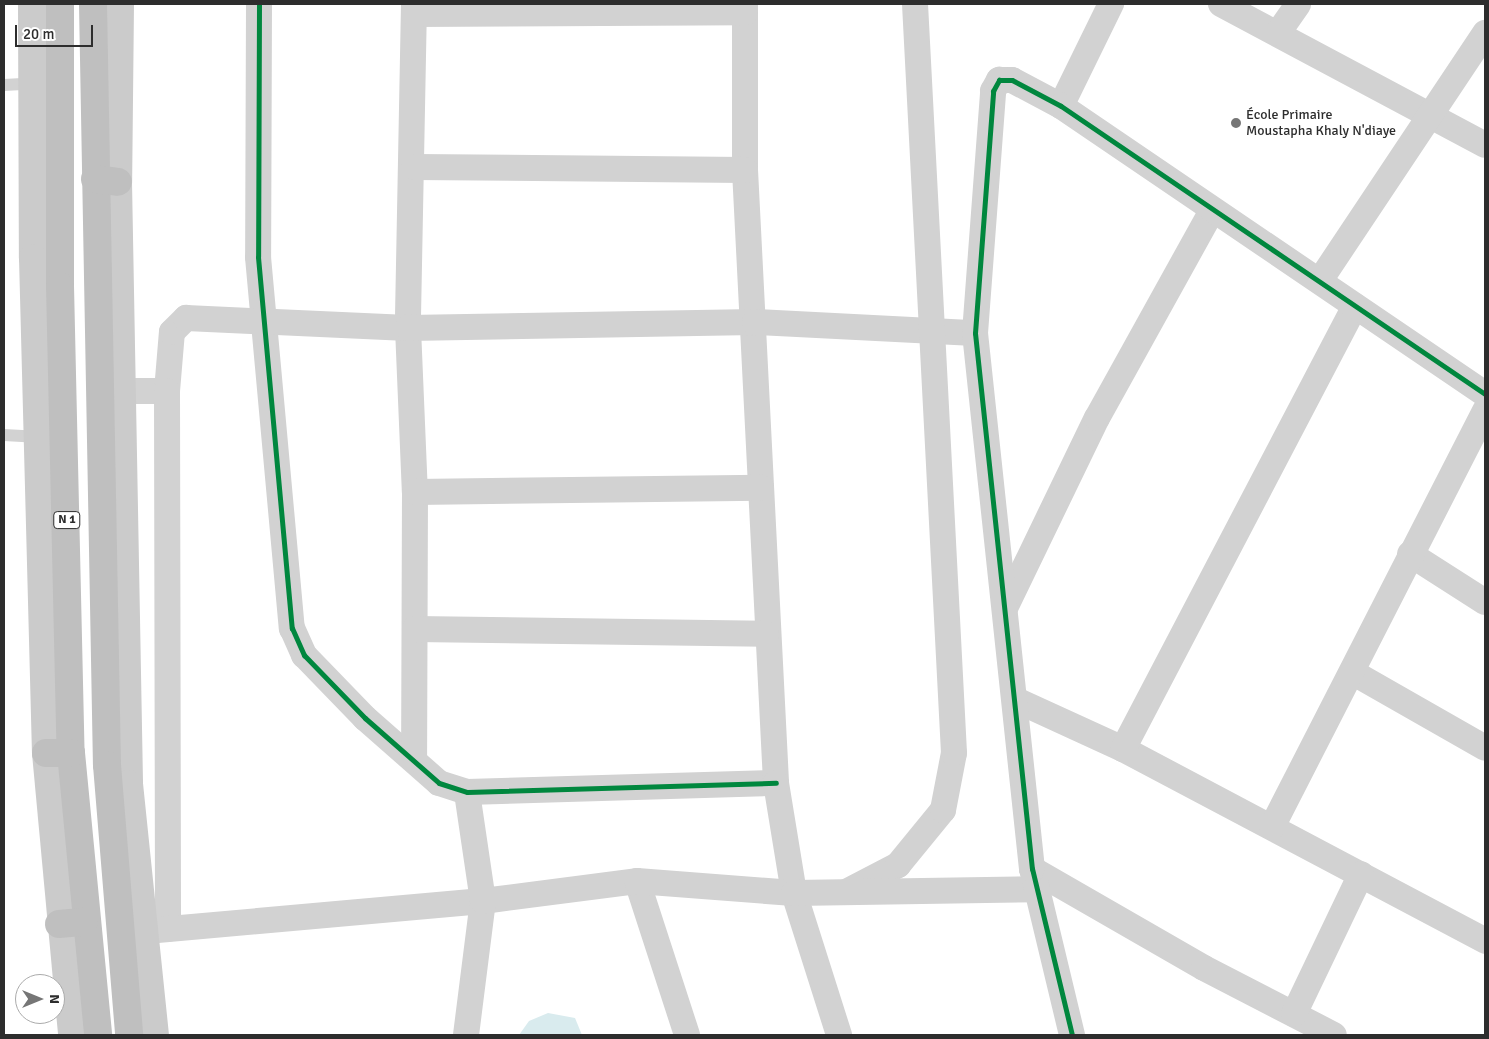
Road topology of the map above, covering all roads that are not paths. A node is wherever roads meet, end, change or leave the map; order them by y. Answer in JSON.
{"nodes":[{"id":1,"x":32,"y":4,"type":"edge"},
{"id":2,"x":60,"y":4,"type":"edge"},
{"id":3,"x":93,"y":4,"type":"edge"},
{"id":4,"x":120,"y":4,"type":"edge"},
{"id":5,"x":259,"y":4,"type":"edge"},
{"id":6,"x":915,"y":4,"type":"edge"},
{"id":7,"x":1111,"y":4,"type":"edge"},
{"id":8,"x":1221,"y":4,"type":"edge"},
{"id":9,"x":1298,"y":4,"type":"edge"},
{"id":10,"x":745,"y":8,"type":"edge"},
{"id":11,"x":414,"y":9,"type":"edge"},
{"id":12,"x":1278,"y":33,"type":"junction"},
{"id":13,"x":1485,"y":33,"type":"edge"},
{"id":14,"x":46,"y":82,"type":"junction"},
{"id":15,"x":4,"y":85,"type":"edge"},
{"id":16,"x":1061,"y":106,"type":"junction"},
{"id":17,"x":1429,"y":117,"type":"junction"},
{"id":18,"x":1485,"y":145,"type":"edge"},
{"id":19,"x":414,"y":167,"type":"junction"},
{"id":20,"x":745,"y":170,"type":"junction"},
{"id":21,"x":107,"y":181,"type":"junction"},
{"id":22,"x":1211,"y":212,"type":"junction"},
{"id":23,"x":1321,"y":280,"type":"junction"},
{"id":24,"x":1355,"y":306,"type":"junction"},
{"id":25,"x":266,"y":322,"type":"junction"},
{"id":26,"x":755,"y":322,"type":"junction"},
{"id":27,"x":408,"y":328,"type":"junction"},
{"id":28,"x":932,"y":331,"type":"junction"},
{"id":29,"x":975,"y":333,"type":"junction"},
{"id":30,"x":124,"y":391,"type":"junction"},
{"id":31,"x":167,"y":391,"type":"junction"},
{"id":32,"x":1485,"y":394,"type":"edge"},
{"id":33,"x":1485,"y":410,"type":"edge"},
{"id":34,"x":53,"y":435,"type":"junction"},
{"id":35,"x":4,"y":436,"type":"edge"},
{"id":36,"x":761,"y":488,"type":"junction"},
{"id":37,"x":415,"y":492,"type":"junction"},
{"id":38,"x":1410,"y":554,"type":"junction"},
{"id":39,"x":1485,"y":602,"type":"edge"},
{"id":40,"x":1005,"y":608,"type":"junction"},
{"id":41,"x":415,"y":629,"type":"junction"},
{"id":42,"x":766,"y":634,"type":"junction"},
{"id":43,"x":1352,"y":672,"type":"junction"},
{"id":44,"x":1016,"y":700,"type":"junction"},
{"id":45,"x":1485,"y":748,"type":"edge"},
{"id":46,"x":1123,"y":749,"type":"junction"},
{"id":47,"x":414,"y":758,"type":"junction"},
{"id":48,"x":776,"y":783,"type":"junction"},
{"id":49,"x":467,"y":792,"type":"junction"},
{"id":50,"x":1272,"y":827,"type":"junction"},
{"id":51,"x":1361,"y":874,"type":"junction"},
{"id":52,"x":1035,"y":879,"type":"junction"},
{"id":53,"x":637,"y":881,"type":"junction"},
{"id":54,"x":846,"y":892,"type":"junction"},
{"id":55,"x":794,"y":893,"type":"junction"},
{"id":56,"x":483,"y":901,"type":"junction"},
{"id":57,"x":72,"y":923,"type":"junction"},
{"id":58,"x":168,"y":929,"type":"junction"},
{"id":59,"x":129,"y":933,"type":"junction"},
{"id":60,"x":1485,"y":940,"type":"edge"},
{"id":61,"x":1294,"y":1014,"type":"junction"},
{"id":62,"x":72,"y":1035,"type":"edge"},
{"id":63,"x":98,"y":1035,"type":"edge"},
{"id":64,"x":129,"y":1035,"type":"edge"},
{"id":65,"x":155,"y":1035,"type":"edge"},
{"id":66,"x":466,"y":1035,"type":"edge"},
{"id":67,"x":687,"y":1035,"type":"edge"},
{"id":68,"x":839,"y":1035,"type":"edge"},
{"id":69,"x":1072,"y":1035,"type":"edge"},
{"id":70,"x":1334,"y":1035,"type":"edge"}],
"edges":[{"from":1,"to":14,"type":"street"},
{"from":2,"to":14,"type":"highway","number":"N 1"},
{"from":3,"to":21,"type":"highway","number":"N 1"},
{"from":4,"to":21,"type":"street"},
{"from":5,"to":25,"type":"street"},
{"from":6,"to":28,"type":"street"},
{"from":7,"to":16,"type":"street"},
{"from":8,"to":12,"type":"street"},
{"from":9,"to":12,"type":"street"},
{"from":10,"to":11,"type":"street"},
{"from":10,"to":20,"type":"street"},
{"from":11,"to":19,"type":"street"},
{"from":12,"to":17,"type":"street"},
{"from":13,"to":17,"type":"street"},
{"from":14,"to":15,"type":"lane"},
{"from":14,"to":34,"type":"highway","number":"N 1"},
{"from":16,"to":22,"type":"street"},
{"from":16,"to":29,"type":"street"},
{"from":17,"to":18,"type":"street"},
{"from":17,"to":23,"type":"street"},
{"from":19,"to":20,"type":"street"},
{"from":19,"to":27,"type":"street"},
{"from":20,"to":26,"type":"street"},
{"from":21,"to":30,"type":"street"},
{"from":21,"to":59,"type":"highway","number":"N 1"},
{"from":22,"to":23,"type":"street"},
{"from":22,"to":40,"type":"street"},
{"from":23,"to":24,"type":"street"},
{"from":24,"to":32,"type":"street"},
{"from":24,"to":46,"type":"street"},
{"from":25,"to":27,"type":"street"},
{"from":25,"to":31,"type":"street"},
{"from":25,"to":47,"type":"street"},
{"from":26,"to":27,"type":"street"},
{"from":26,"to":28,"type":"street"},
{"from":26,"to":36,"type":"street"},
{"from":27,"to":37,"type":"street"},
{"from":28,"to":29,"type":"street"},
{"from":28,"to":54,"type":"street"},
{"from":29,"to":40,"type":"street"},
{"from":30,"to":31,"type":"street"},
{"from":30,"to":59,"type":"street"},
{"from":31,"to":58,"type":"street"},
{"from":33,"to":38,"type":"street"},
{"from":34,"to":35,"type":"lane"},
{"from":34,"to":57,"type":"highway","number":"N 1"},
{"from":36,"to":37,"type":"street"},
{"from":36,"to":42,"type":"street"},
{"from":37,"to":41,"type":"street"},
{"from":38,"to":39,"type":"street"},
{"from":38,"to":43,"type":"street"},
{"from":40,"to":44,"type":"street"},
{"from":41,"to":42,"type":"street"},
{"from":41,"to":47,"type":"street"},
{"from":42,"to":48,"type":"street"},
{"from":43,"to":45,"type":"street"},
{"from":43,"to":50,"type":"street"},
{"from":44,"to":46,"type":"street"},
{"from":44,"to":52,"type":"street"},
{"from":46,"to":50,"type":"street"},
{"from":47,"to":49,"type":"street"},
{"from":48,"to":49,"type":"street"},
{"from":48,"to":55,"type":"street"},
{"from":49,"to":56,"type":"street"},
{"from":50,"to":51,"type":"street"},
{"from":51,"to":60,"type":"street"},
{"from":51,"to":61,"type":"street"},
{"from":52,"to":54,"type":"street"},
{"from":52,"to":61,"type":"street"},
{"from":52,"to":69,"type":"street"},
{"from":53,"to":55,"type":"street"},
{"from":53,"to":56,"type":"street"},
{"from":53,"to":67,"type":"street"},
{"from":54,"to":55,"type":"street"},
{"from":55,"to":68,"type":"street"},
{"from":56,"to":58,"type":"street"},
{"from":56,"to":66,"type":"street"},
{"from":57,"to":62,"type":"street"},
{"from":57,"to":63,"type":"highway","number":"N 1"},
{"from":58,"to":59,"type":"street"},
{"from":59,"to":64,"type":"highway","number":"N 1"},
{"from":59,"to":65,"type":"street"},
{"from":61,"to":70,"type":"street"}]}
